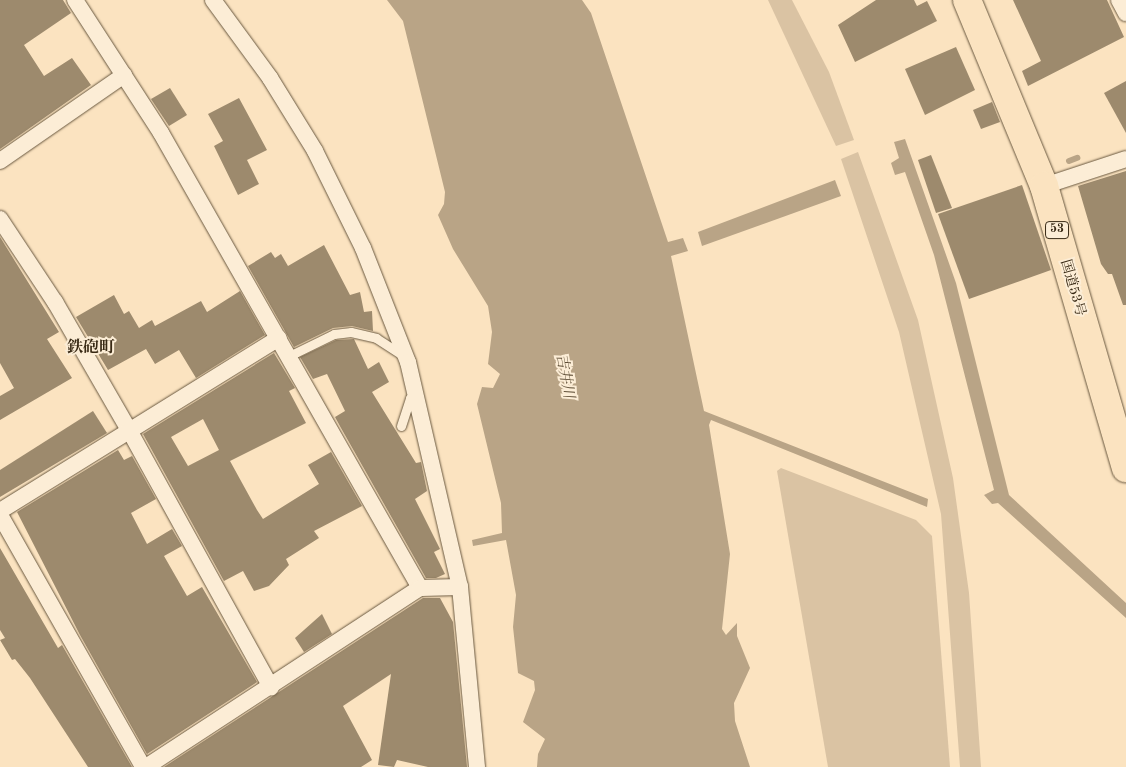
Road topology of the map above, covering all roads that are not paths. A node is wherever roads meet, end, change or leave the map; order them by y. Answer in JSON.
{"nodes":[{"id":1,"x":75,"y":0,"type":"edge"},
{"id":2,"x":213,"y":0,"type":"edge"},
{"id":3,"x":967,"y":0,"type":"edge"},
{"id":4,"x":1119,"y":0,"type":"edge"},
{"id":5,"x":1126,"y":13,"type":"edge"},
{"id":6,"x":124,"y":75,"type":"junction"},
{"id":7,"x":1126,"y":159,"type":"edge"},
{"id":8,"x":0,"y":161,"type":"edge"},
{"id":9,"x":1044,"y":186,"type":"junction"},
{"id":10,"x":0,"y":219,"type":"edge"},
{"id":11,"x":279,"y":338,"type":"junction"},
{"id":12,"x":289,"y":356,"type":"junction"},
{"id":13,"x":405,"y":357,"type":"junction"},
{"id":14,"x":416,"y":395,"type":"junction"},
{"id":15,"x":401,"y":426,"type":"dead end"},
{"id":16,"x":129,"y":430,"type":"junction"},
{"id":17,"x":1126,"y":468,"type":"edge"},
{"id":18,"x":0,"y":513,"type":"edge"},
{"id":19,"x":460,"y":587,"type":"junction"},
{"id":20,"x":420,"y":588,"type":"junction"},
{"id":21,"x":271,"y":687,"type":"junction"},
{"id":22,"x":145,"y":767,"type":"edge"},
{"id":23,"x":477,"y":767,"type":"edge"}],
"edges":[{"from":1,"to":6,"type":"street"},
{"from":2,"to":13,"type":"street"},
{"from":3,"to":9,"type":"highway","name":"国道53号","number":"53"},
{"from":4,"to":5,"type":"street"},
{"from":6,"to":8,"type":"street"},
{"from":6,"to":11,"type":"street"},
{"from":7,"to":9,"type":"street"},
{"from":9,"to":17,"type":"highway","name":"国道53号","number":"53"},
{"from":10,"to":16,"type":"street"},
{"from":11,"to":12,"type":"street"},
{"from":11,"to":16,"type":"street"},
{"from":12,"to":13,"type":"lane"},
{"from":12,"to":20,"type":"street"},
{"from":13,"to":14,"type":"street"},
{"from":14,"to":15,"type":"lane"},
{"from":14,"to":19,"type":"street"},
{"from":16,"to":18,"type":"street"},
{"from":16,"to":21,"type":"street"},
{"from":18,"to":22,"type":"street"},
{"from":19,"to":20,"type":"street"},
{"from":19,"to":23,"type":"street"},
{"from":20,"to":21,"type":"street"},
{"from":21,"to":22,"type":"street"}]}
